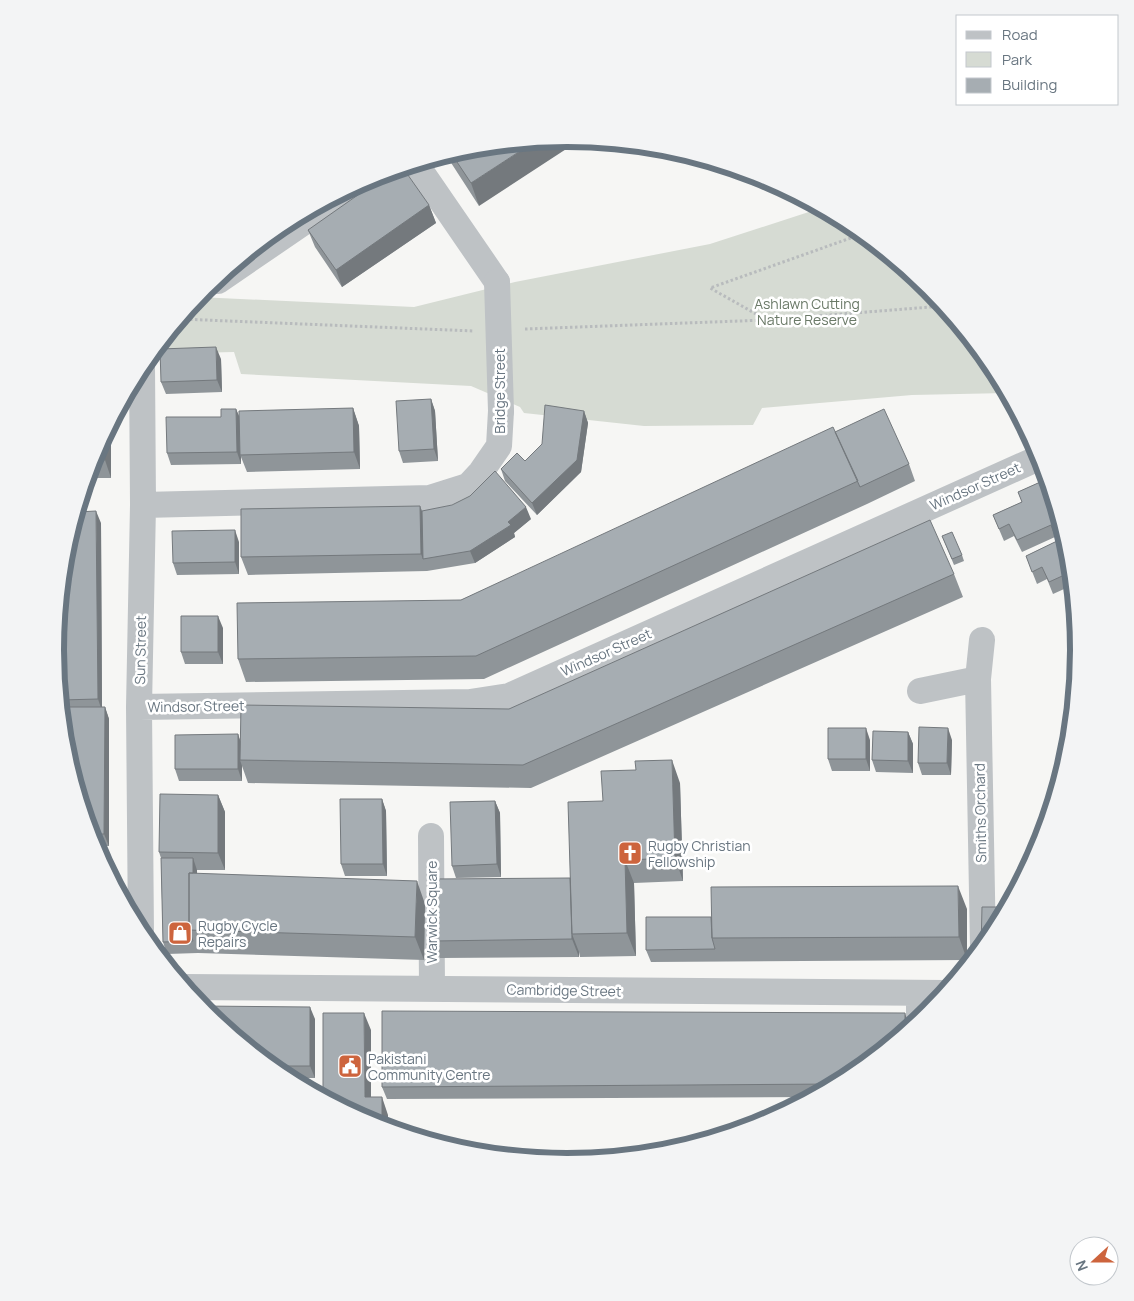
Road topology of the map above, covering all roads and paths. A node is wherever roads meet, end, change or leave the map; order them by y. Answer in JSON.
{"nodes":[{"id":1,"x":420,"y":169,"type":"edge"},
{"id":2,"x":309,"y":218,"type":"edge"},
{"id":3,"x":854,"y":237,"type":"edge"},
{"id":4,"x":257,"y":255,"type":"edge"},
{"id":5,"x":934,"y":307,"type":"edge"},
{"id":6,"x":189,"y":319,"type":"edge"},
{"id":7,"x":766,"y":320,"type":"junction"},
{"id":8,"x":521,"y":329,"type":"dead end"},
{"id":9,"x":482,"y":331,"type":"dead end"},
{"id":10,"x":134,"y":395,"type":"edge"},
{"id":11,"x":130,"y":408,"type":"edge"},
{"id":12,"x":1033,"y":461,"type":"edge"},
{"id":13,"x":143,"y":505,"type":"junction"},
{"id":14,"x":982,"y":640,"type":"dead end"},
{"id":15,"x":978,"y":679,"type":"junction"},
{"id":16,"x":920,"y":691,"type":"dead end"},
{"id":17,"x":139,"y":707,"type":"junction"},
{"id":18,"x":431,"y":836,"type":"dead end"},
{"id":19,"x":141,"y":917,"type":"edge"},
{"id":20,"x":983,"y":933,"type":"edge"},
{"id":21,"x":194,"y":987,"type":"edge"},
{"id":22,"x":432,"y":989,"type":"junction"},
{"id":23,"x":935,"y":993,"type":"edge"},
{"id":24,"x":919,"y":994,"type":"junction"},
{"id":25,"x":919,"y":1010,"type":"edge"}],
"edges":[{"from":1,"to":13,"type":"street","name":"Bridge Street","bridge":true},
{"from":2,"to":4,"type":"street"},
{"from":3,"to":7,"type":"path"},
{"from":5,"to":7,"type":"path"},
{"from":6,"to":9,"type":"path"},
{"from":7,"to":8,"type":"path"},
{"from":10,"to":11,"type":"street","name":"Sun Street"},
{"from":11,"to":13,"type":"street","name":"Sun Street"},
{"from":12,"to":17,"type":"street","name":"Windsor Street"},
{"from":13,"to":17,"type":"street","name":"Sun Street"},
{"from":14,"to":15,"type":"street","name":"Smiths Orchard"},
{"from":15,"to":16,"type":"street"},
{"from":15,"to":20,"type":"street","name":"Smiths Orchard"},
{"from":17,"to":19,"type":"street","name":"Sun Street"},
{"from":18,"to":22,"type":"street","name":"Warwick Square"},
{"from":21,"to":22,"type":"street","name":"Cambridge Street"},
{"from":22,"to":24,"type":"street","name":"Cambridge Street"},
{"from":23,"to":24,"type":"street","name":"Cambridge Street"},
{"from":24,"to":25,"type":"street"}]}
